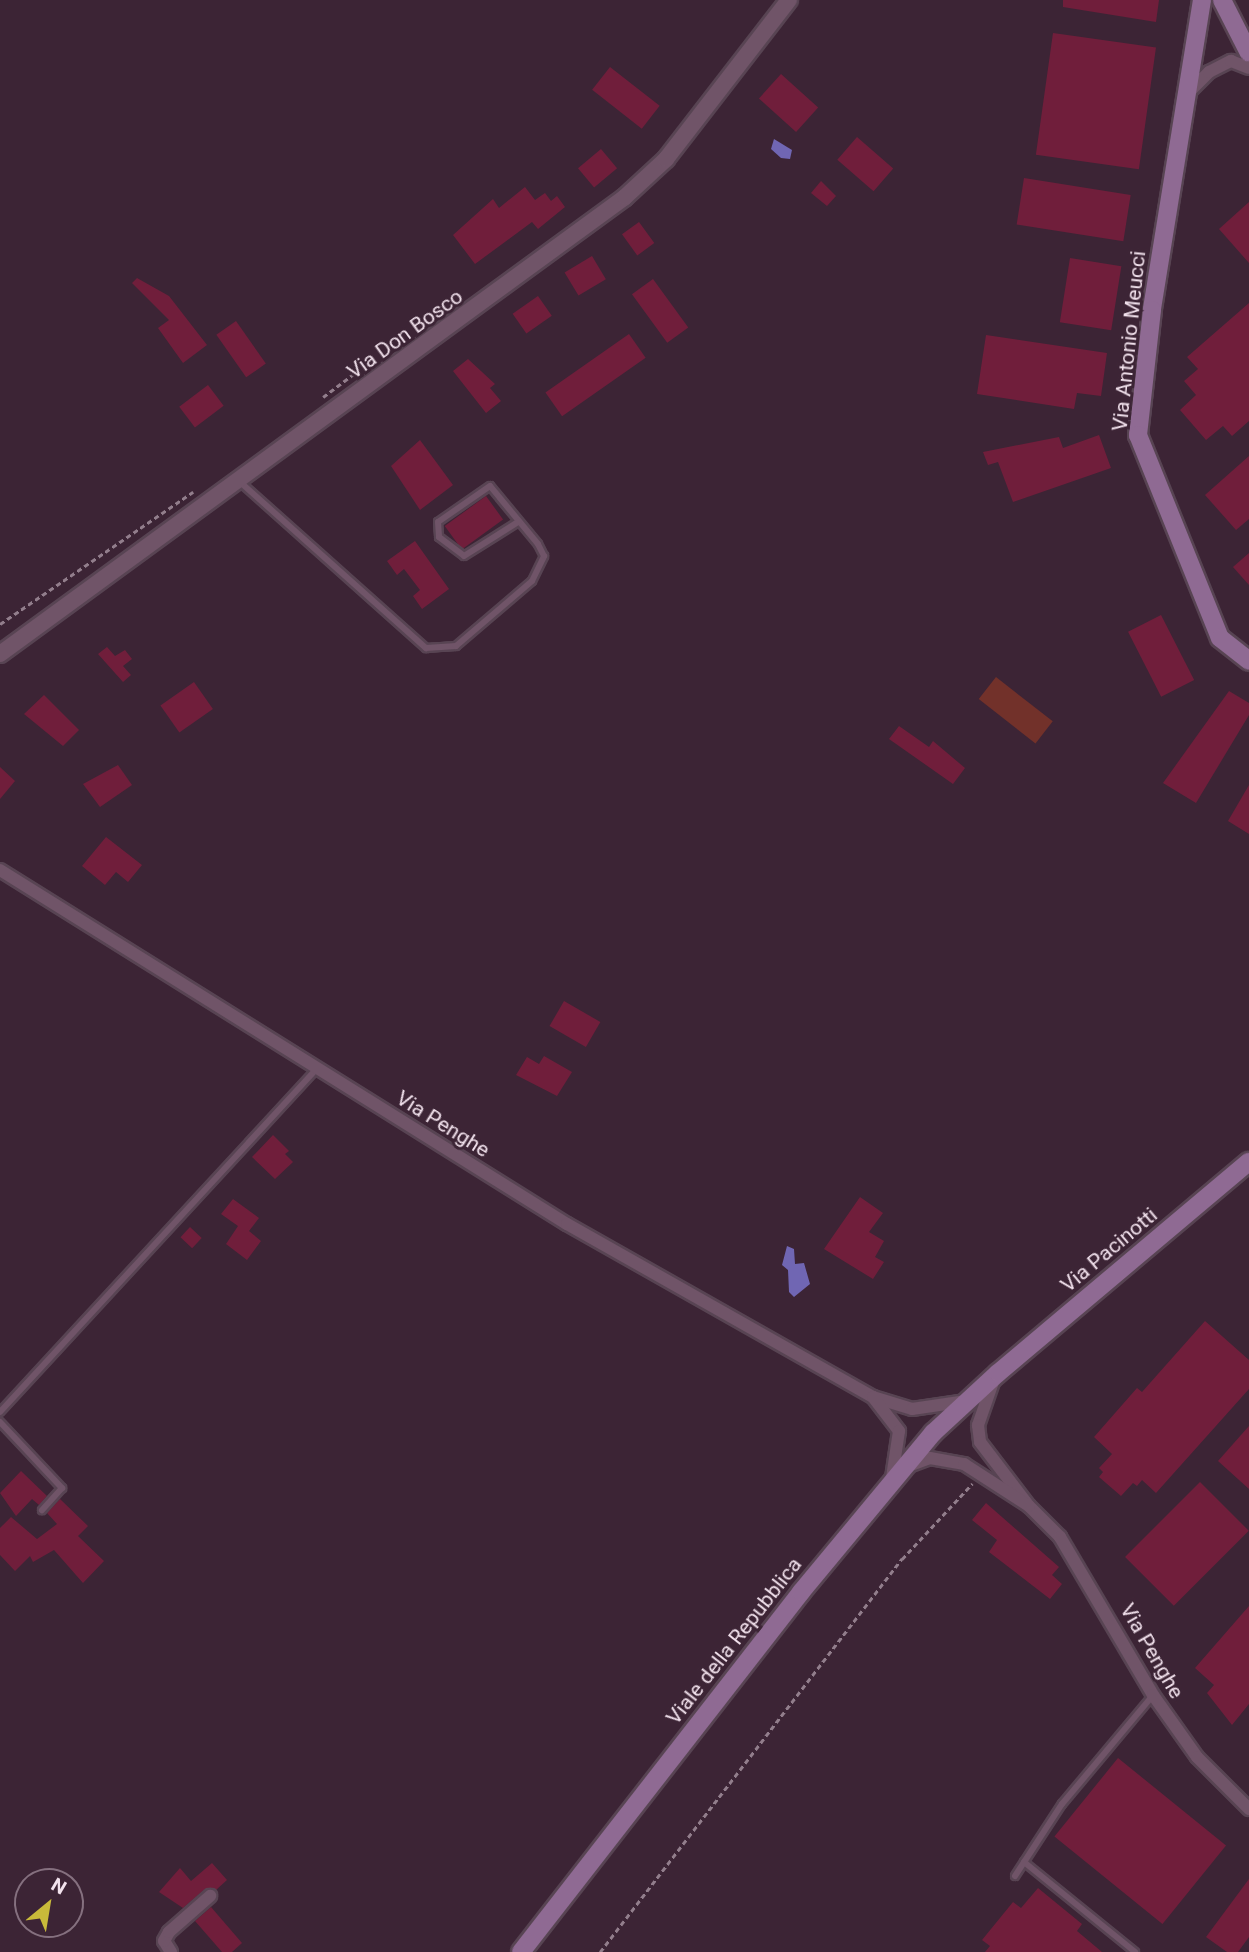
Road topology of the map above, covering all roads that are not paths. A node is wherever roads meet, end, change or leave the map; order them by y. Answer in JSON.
{"nodes":[{"id":1,"x":789,"y":0,"type":"edge"},
{"id":2,"x":1202,"y":0,"type":"edge"},
{"id":3,"x":1222,"y":0,"type":"edge"},
{"id":4,"x":1249,"y":53,"type":"edge"},
{"id":5,"x":1249,"y":68,"type":"edge"},
{"id":6,"x":1185,"y":96,"type":"junction"},
{"id":7,"x":239,"y":481,"type":"junction"},
{"id":8,"x":518,"y":522,"type":"junction"},
{"id":9,"x":0,"y":654,"type":"edge"},
{"id":10,"x":1249,"y":661,"type":"edge"},
{"id":11,"x":0,"y":870,"type":"edge"},
{"id":12,"x":317,"y":1068,"type":"junction"},
{"id":13,"x":1249,"y":1162,"type":"edge"},
{"id":14,"x":998,"y":1373,"type":"junction"},
{"id":15,"x":873,"y":1397,"type":"junction"},
{"id":16,"x":967,"y":1400,"type":"junction"},
{"id":17,"x":0,"y":1412,"type":"edge"},
{"id":18,"x":0,"y":1422,"type":"edge"},
{"id":19,"x":891,"y":1479,"type":"junction"},
{"id":20,"x":1029,"y":1506,"type":"junction"},
{"id":21,"x":42,"y":1510,"type":"dead end"},
{"id":22,"x":1153,"y":1695,"type":"junction"},
{"id":23,"x":1249,"y":1809,"type":"edge"},
{"id":24,"x":1024,"y":1863,"type":"junction"},
{"id":25,"x":1015,"y":1876,"type":"dead end"},
{"id":26,"x":211,"y":1896,"type":"dead end"},
{"id":27,"x":171,"y":1952,"type":"edge"},
{"id":28,"x":521,"y":1952,"type":"edge"},
{"id":29,"x":1135,"y":1952,"type":"edge"}],
"edges":[{"from":1,"to":7,"type":"street","name":"Via Don Bosco"},
{"from":2,"to":6,"type":"main road","name":"Via Antonio Meucci"},
{"from":3,"to":4,"type":"main road"},
{"from":5,"to":6,"type":"street"},
{"from":6,"to":10,"type":"main road","name":"Via Antonio Meucci"},
{"from":7,"to":8,"type":"lane"},
{"from":7,"to":9,"type":"street","name":"Via Don Bosco"},
{"from":8,"to":8,"type":"lane"},
{"from":11,"to":12,"type":"street","name":"Via Penghe"},
{"from":12,"to":15,"type":"street","name":"Via Penghe"},
{"from":12,"to":17,"type":"lane"},
{"from":13,"to":14,"type":"main road","name":"Via Pacinotti"},
{"from":14,"to":16,"type":"main road","name":"Viale della Repubblica"},
{"from":14,"to":20,"type":"street","name":"Via Penghe"},
{"from":15,"to":16,"type":"street","name":"Via Penghe"},
{"from":15,"to":19,"type":"street","name":"Via Penghe"},
{"from":16,"to":19,"type":"main road","name":"Viale della Repubblica"},
{"from":18,"to":21,"type":"lane"},
{"from":19,"to":20,"type":"street","name":"Via Penghe"},
{"from":19,"to":28,"type":"main road","name":"Viale della Repubblica"},
{"from":20,"to":22,"type":"street","name":"Via Penghe"},
{"from":22,"to":23,"type":"street","name":"Via Penghe"},
{"from":22,"to":24,"type":"lane"},
{"from":24,"to":25,"type":"lane"},
{"from":24,"to":29,"type":"lane"},
{"from":26,"to":27,"type":"street"}]}
